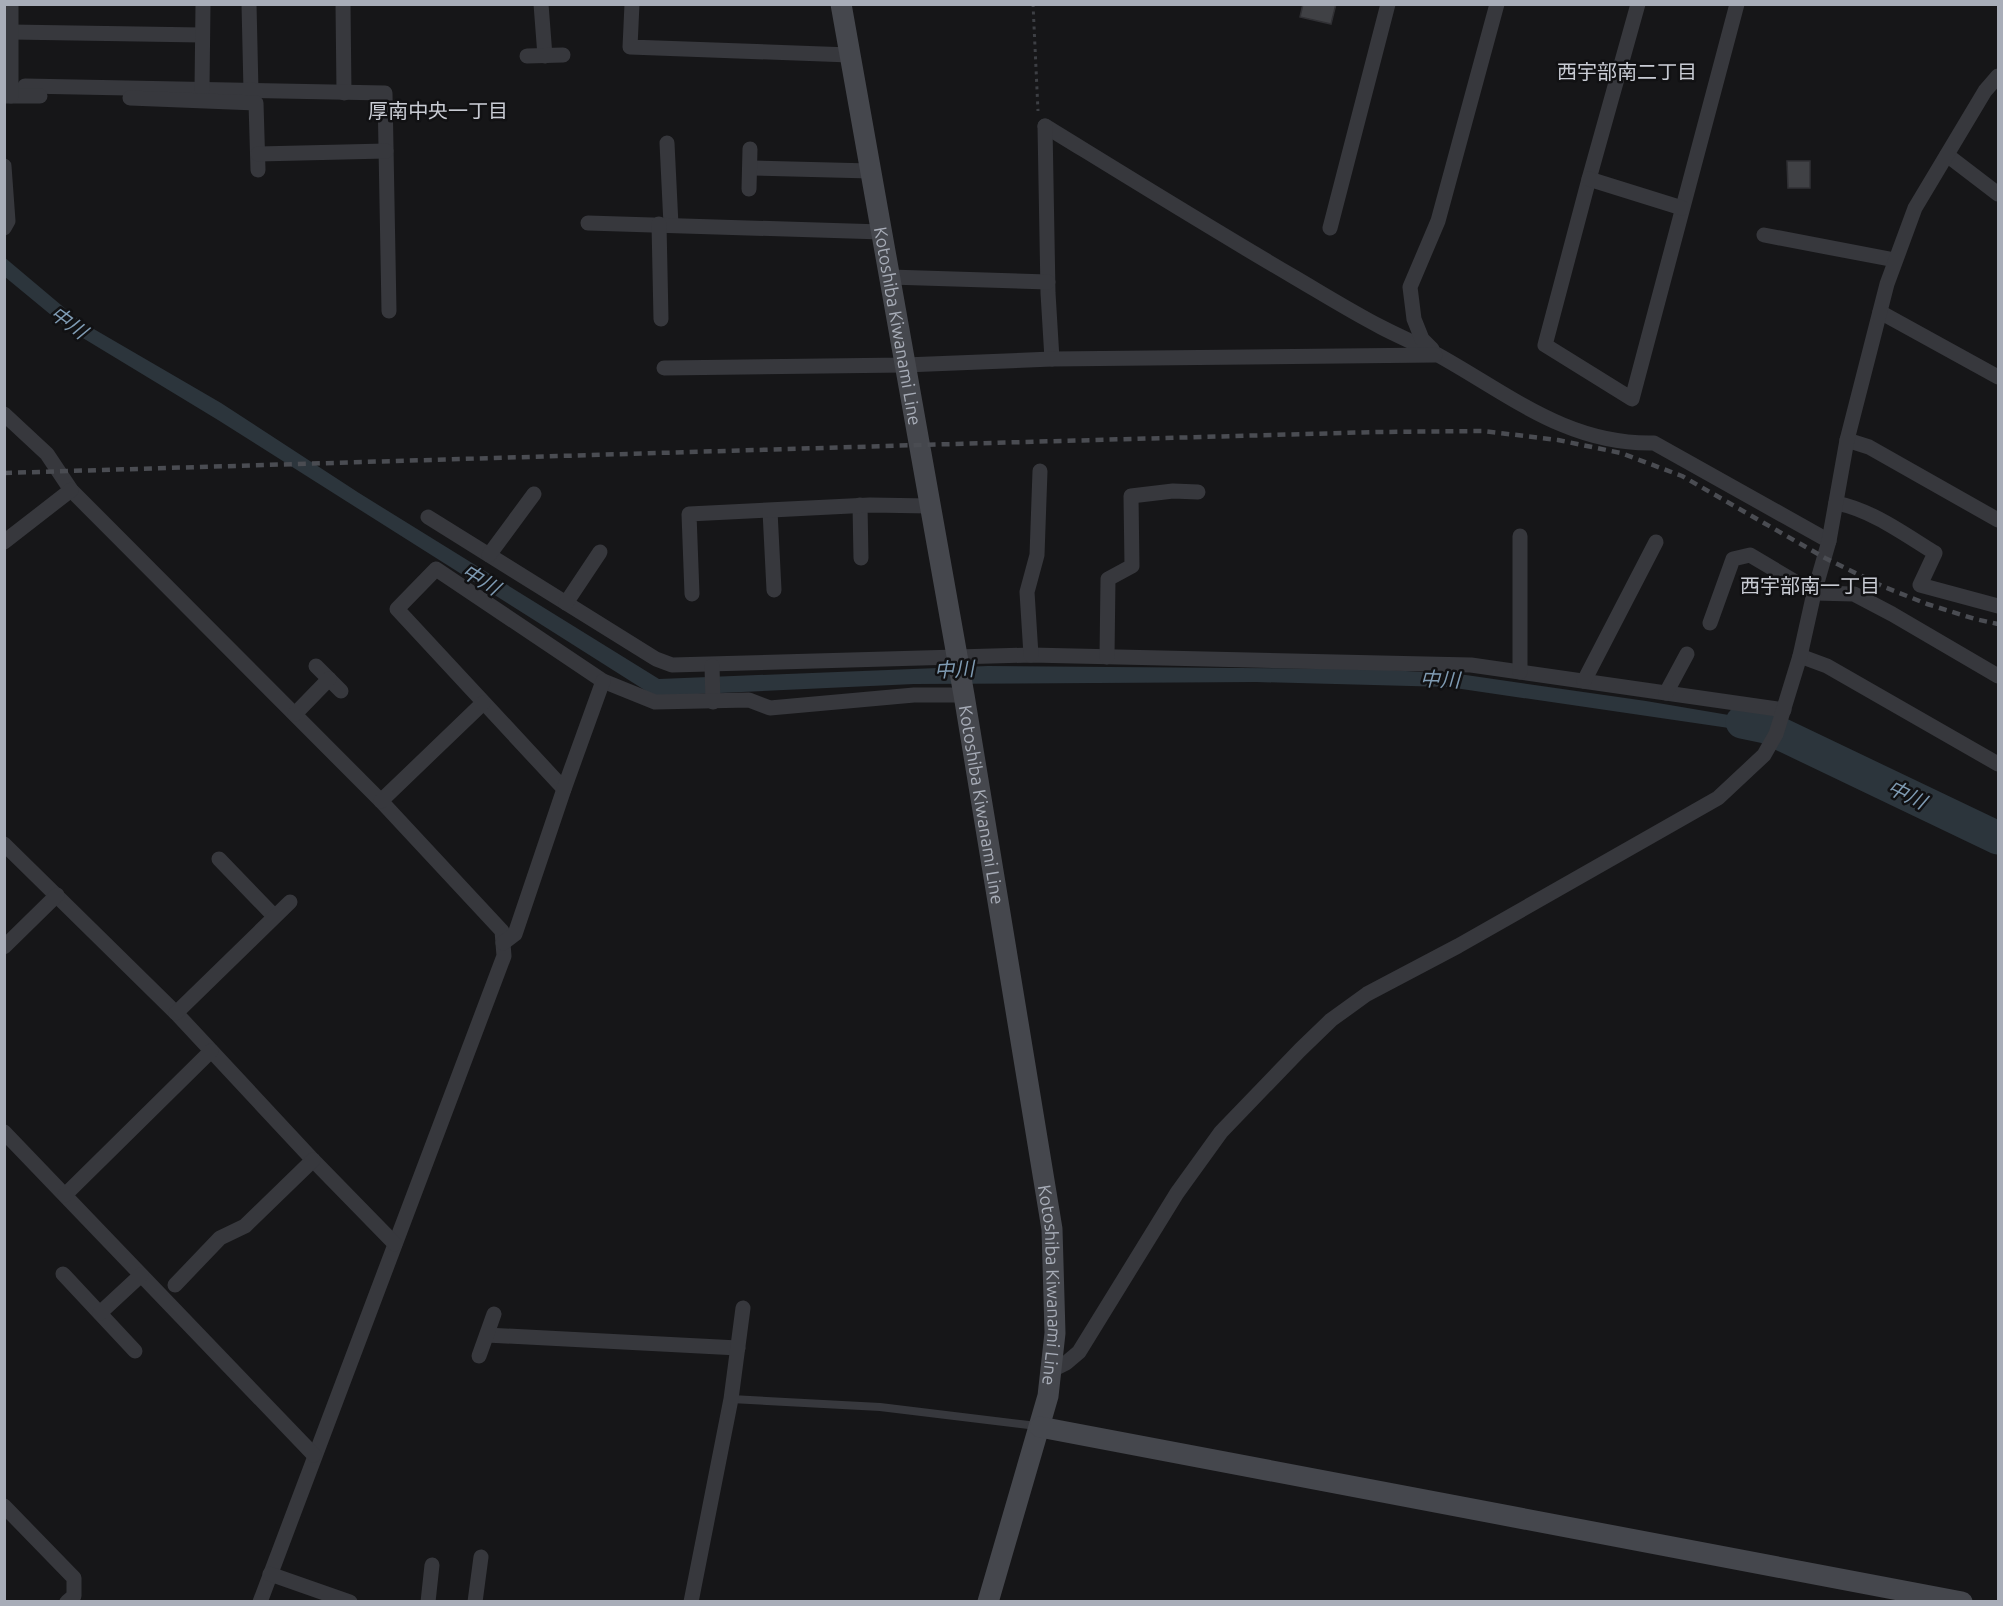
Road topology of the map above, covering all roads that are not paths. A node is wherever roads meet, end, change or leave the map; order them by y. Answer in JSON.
{"nodes":[{"id":1,"x":11,"y":4,"type":"edge"},
{"id":2,"x":203,"y":4,"type":"edge"},
{"id":3,"x":249,"y":4,"type":"edge"},
{"id":4,"x":343,"y":4,"type":"edge"},
{"id":5,"x":541,"y":4,"type":"edge"},
{"id":6,"x":633,"y":4,"type":"edge"},
{"id":7,"x":841,"y":4,"type":"edge"},
{"id":8,"x":1388,"y":4,"type":"edge"},
{"id":9,"x":1497,"y":4,"type":"edge"},
{"id":10,"x":1638,"y":4,"type":"edge"},
{"id":11,"x":1737,"y":4,"type":"edge"},
{"id":12,"x":11,"y":32,"type":"junction"},
{"id":13,"x":202,"y":35,"type":"junction"},
{"id":14,"x":850,"y":54,"type":"junction"},
{"id":15,"x":563,"y":55,"type":"dead end"},
{"id":16,"x":527,"y":56,"type":"dead end"},
{"id":17,"x":545,"y":56,"type":"junction"},
{"id":18,"x":1998,"y":76,"type":"edge"},
{"id":19,"x":25,"y":86,"type":"dead end"},
{"id":20,"x":202,"y":89,"type":"junction"},
{"id":21,"x":251,"y":92,"type":"junction"},
{"id":22,"x":344,"y":93,"type":"junction"},
{"id":23,"x":8,"y":96,"type":"edge"},
{"id":24,"x":667,"y":143,"type":"dead end"},
{"id":25,"x":750,"y":149,"type":"dead end"},
{"id":26,"x":386,"y":151,"type":"junction"},
{"id":27,"x":258,"y":154,"type":"junction"},
{"id":28,"x":1947,"y":155,"type":"junction"},
{"id":29,"x":4,"y":166,"type":"edge"},
{"id":30,"x":750,"y":168,"type":"junction"},
{"id":31,"x":258,"y":170,"type":"dead end"},
{"id":32,"x":871,"y":171,"type":"junction"},
{"id":33,"x":1589,"y":178,"type":"junction"},
{"id":34,"x":749,"y":189,"type":"dead end"},
{"id":35,"x":1998,"y":194,"type":"edge"},
{"id":36,"x":1682,"y":208,"type":"junction"},
{"id":37,"x":588,"y":223,"type":"dead end"},
{"id":38,"x":665,"y":224,"type":"junction"},
{"id":39,"x":4,"y":228,"type":"edge"},
{"id":40,"x":1330,"y":228,"type":"dead end"},
{"id":41,"x":882,"y":231,"type":"junction"},
{"id":42,"x":1764,"y":235,"type":"dead end"},
{"id":43,"x":1895,"y":260,"type":"junction"},
{"id":44,"x":890,"y":277,"type":"junction"},
{"id":45,"x":1048,"y":282,"type":"junction"},
{"id":46,"x":388,"y":311,"type":"dead end"},
{"id":47,"x":1880,"y":312,"type":"junction"},
{"id":48,"x":661,"y":319,"type":"dead end"},
{"id":49,"x":1438,"y":355,"type":"junction"},
{"id":50,"x":1052,"y":359,"type":"junction"},
{"id":51,"x":905,"y":365,"type":"junction"},
{"id":52,"x":663,"y":368,"type":"dead end"},
{"id":53,"x":1998,"y":377,"type":"edge"},
{"id":54,"x":4,"y":414,"type":"edge"},
{"id":55,"x":1847,"y":440,"type":"junction"},
{"id":56,"x":1040,"y":471,"type":"dead end"},
{"id":57,"x":71,"y":490,"type":"junction"},
{"id":58,"x":1198,"y":492,"type":"dead end"},
{"id":59,"x":534,"y":494,"type":"dead end"},
{"id":60,"x":1836,"y":503,"type":"junction"},
{"id":61,"x":860,"y":506,"type":"junction"},
{"id":62,"x":930,"y":506,"type":"junction"},
{"id":63,"x":770,"y":511,"type":"junction"},
{"id":64,"x":428,"y":517,"type":"dead end"},
{"id":65,"x":1998,"y":520,"type":"edge"},
{"id":66,"x":1520,"y":536,"type":"dead end"},
{"id":67,"x":4,"y":542,"type":"edge"},
{"id":68,"x":1829,"y":542,"type":"junction"},
{"id":69,"x":1656,"y":543,"type":"dead end"},
{"id":70,"x":600,"y":552,"type":"dead end"},
{"id":71,"x":489,"y":555,"type":"junction"},
{"id":72,"x":861,"y":558,"type":"dead end"},
{"id":73,"x":774,"y":590,"type":"dead end"},
{"id":74,"x":1814,"y":593,"type":"junction"},
{"id":75,"x":692,"y":594,"type":"dead end"},
{"id":76,"x":566,"y":603,"type":"junction"},
{"id":77,"x":1998,"y":606,"type":"edge"},
{"id":78,"x":1710,"y":622,"type":"dead end"},
{"id":79,"x":1687,"y":654,"type":"dead end"},
{"id":80,"x":1031,"y":656,"type":"junction"},
{"id":81,"x":1800,"y":656,"type":"junction"},
{"id":82,"x":1107,"y":657,"type":"junction"},
{"id":83,"x":958,"y":661,"type":"junction"},
{"id":84,"x":316,"y":666,"type":"dead end"},
{"id":85,"x":712,"y":669,"type":"junction"},
{"id":86,"x":1520,"y":672,"type":"junction"},
{"id":87,"x":1998,"y":676,"type":"edge"},
{"id":88,"x":329,"y":679,"type":"junction"},
{"id":89,"x":603,"y":681,"type":"junction"},
{"id":90,"x":1584,"y":681,"type":"junction"},
{"id":91,"x":341,"y":691,"type":"dead end"},
{"id":92,"x":964,"y":693,"type":"junction"},
{"id":93,"x":1666,"y":693,"type":"junction"},
{"id":94,"x":713,"y":699,"type":"junction"},
{"id":95,"x":483,"y":703,"type":"junction"},
{"id":96,"x":1784,"y":710,"type":"junction"},
{"id":97,"x":295,"y":714,"type":"junction"},
{"id":98,"x":1998,"y":764,"type":"edge"},
{"id":99,"x":564,"y":789,"type":"junction"},
{"id":100,"x":381,"y":801,"type":"junction"},
{"id":101,"x":4,"y":844,"type":"edge"},
{"id":102,"x":219,"y":859,"type":"dead end"},
{"id":103,"x":57,"y":895,"type":"junction"},
{"id":104,"x":290,"y":902,"type":"dead end"},
{"id":105,"x":274,"y":916,"type":"junction"},
{"id":106,"x":503,"y":943,"type":"junction"},
{"id":107,"x":4,"y":947,"type":"edge"},
{"id":108,"x":176,"y":1013,"type":"junction"},
{"id":109,"x":211,"y":1051,"type":"junction"},
{"id":110,"x":4,"y":1132,"type":"edge"},
{"id":111,"x":313,"y":1160,"type":"junction"},
{"id":112,"x":65,"y":1195,"type":"junction"},
{"id":113,"x":395,"y":1244,"type":"junction"},
{"id":114,"x":63,"y":1274,"type":"dead end"},
{"id":115,"x":141,"y":1275,"type":"junction"},
{"id":116,"x":175,"y":1285,"type":"dead end"},
{"id":117,"x":743,"y":1308,"type":"dead end"},
{"id":118,"x":100,"y":1313,"type":"junction"},
{"id":119,"x":494,"y":1314,"type":"dead end"},
{"id":120,"x":487,"y":1335,"type":"junction"},
{"id":121,"x":738,"y":1348,"type":"junction"},
{"id":122,"x":135,"y":1351,"type":"dead end"},
{"id":123,"x":479,"y":1356,"type":"dead end"},
{"id":124,"x":1052,"y":1370,"type":"junction"},
{"id":125,"x":731,"y":1399,"type":"junction"},
{"id":126,"x":1040,"y":1427,"type":"junction"},
{"id":127,"x":314,"y":1455,"type":"junction"},
{"id":128,"x":4,"y":1506,"type":"edge"},
{"id":129,"x":481,"y":1557,"type":"dead end"},
{"id":130,"x":432,"y":1565,"type":"dead end"},
{"id":131,"x":270,"y":1574,"type":"junction"},
{"id":132,"x":67,"y":1602,"type":"edge"},
{"id":133,"x":260,"y":1602,"type":"edge"},
{"id":134,"x":350,"y":1602,"type":"edge"},
{"id":135,"x":428,"y":1602,"type":"edge"},
{"id":136,"x":475,"y":1602,"type":"edge"},
{"id":137,"x":691,"y":1602,"type":"edge"},
{"id":138,"x":988,"y":1602,"type":"edge"},
{"id":139,"x":1962,"y":1602,"type":"edge"}],
"edges":[{"from":1,"to":12,"type":"street"},
{"from":2,"to":13,"type":"street"},
{"from":3,"to":21,"type":"street"},
{"from":4,"to":22,"type":"street"},
{"from":5,"to":17,"type":"street"},
{"from":6,"to":14,"type":"street"},
{"from":7,"to":14,"type":"main road","name":"Kotoshiba Kiwanami Line"},
{"from":8,"to":40,"type":"street"},
{"from":9,"to":49,"type":"street"},
{"from":10,"to":33,"type":"street"},
{"from":11,"to":36,"type":"street"},
{"from":12,"to":13,"type":"street"},
{"from":12,"to":23,"type":"street"},
{"from":13,"to":20,"type":"street"},
{"from":14,"to":32,"type":"main road","name":"Kotoshiba Kiwanami Line"},
{"from":15,"to":17,"type":"street"},
{"from":16,"to":17,"type":"street"},
{"from":18,"to":28,"type":"street"},
{"from":19,"to":20,"type":"street"},
{"from":20,"to":21,"type":"street"},
{"from":21,"to":22,"type":"street"},
{"from":22,"to":26,"type":"street"},
{"from":23,"to":27,"type":"street"},
{"from":24,"to":38,"type":"street"},
{"from":25,"to":30,"type":"street"},
{"from":26,"to":27,"type":"street"},
{"from":26,"to":46,"type":"street"},
{"from":27,"to":31,"type":"street"},
{"from":28,"to":35,"type":"street"},
{"from":28,"to":43,"type":"street"},
{"from":29,"to":39,"type":"street"},
{"from":30,"to":32,"type":"street"},
{"from":30,"to":34,"type":"street"},
{"from":32,"to":41,"type":"main road","name":"Kotoshiba Kiwanami Line"},
{"from":33,"to":36,"type":"street"},
{"from":33,"to":36,"type":"street"},
{"from":37,"to":38,"type":"street"},
{"from":38,"to":41,"type":"street"},
{"from":38,"to":48,"type":"street"},
{"from":41,"to":44,"type":"main road","name":"Kotoshiba Kiwanami Line"},
{"from":42,"to":43,"type":"street"},
{"from":43,"to":47,"type":"street"},
{"from":44,"to":45,"type":"street"},
{"from":44,"to":51,"type":"main road","name":"Kotoshiba Kiwanami Line"},
{"from":45,"to":49,"type":"street"},
{"from":45,"to":50,"type":"street"},
{"from":47,"to":53,"type":"street"},
{"from":47,"to":55,"type":"street"},
{"from":49,"to":50,"type":"street"},
{"from":49,"to":68,"type":"street"},
{"from":50,"to":51,"type":"street"},
{"from":51,"to":52,"type":"street"},
{"from":51,"to":62,"type":"main road","name":"Kotoshiba Kiwanami Line"},
{"from":54,"to":57,"type":"street"},
{"from":55,"to":60,"type":"street"},
{"from":55,"to":65,"type":"street"},
{"from":56,"to":80,"type":"street"},
{"from":57,"to":67,"type":"street"},
{"from":57,"to":97,"type":"street"},
{"from":58,"to":82,"type":"street"},
{"from":59,"to":71,"type":"street"},
{"from":60,"to":68,"type":"street"},
{"from":60,"to":77,"type":"street"},
{"from":61,"to":62,"type":"street"},
{"from":61,"to":63,"type":"street"},
{"from":61,"to":72,"type":"street"},
{"from":62,"to":83,"type":"main road","name":"Kotoshiba Kiwanami Line"},
{"from":63,"to":73,"type":"street"},
{"from":63,"to":75,"type":"street"},
{"from":64,"to":71,"type":"street"},
{"from":66,"to":86,"type":"street"},
{"from":68,"to":74,"type":"street"},
{"from":69,"to":90,"type":"street"},
{"from":70,"to":76,"type":"street"},
{"from":71,"to":76,"type":"street"},
{"from":74,"to":78,"type":"street"},
{"from":74,"to":81,"type":"street"},
{"from":74,"to":87,"type":"street"},
{"from":76,"to":85,"type":"street"},
{"from":79,"to":93,"type":"street"},
{"from":80,"to":82,"type":"street"},
{"from":80,"to":83,"type":"street"},
{"from":81,"to":96,"type":"street"},
{"from":81,"to":98,"type":"street"},
{"from":82,"to":86,"type":"street"},
{"from":83,"to":85,"type":"street"},
{"from":83,"to":92,"type":"main road","name":"Kotoshiba Kiwanami Line"},
{"from":84,"to":88,"type":"street"},
{"from":85,"to":94,"type":"street"},
{"from":86,"to":90,"type":"street"},
{"from":88,"to":91,"type":"street"},
{"from":88,"to":97,"type":"street"},
{"from":89,"to":94,"type":"street"},
{"from":89,"to":95,"type":"street"},
{"from":89,"to":99,"type":"street"},
{"from":90,"to":93,"type":"street"},
{"from":92,"to":94,"type":"street"},
{"from":92,"to":124,"type":"main road","name":"Kotoshiba Kiwanami Line"},
{"from":93,"to":96,"type":"street"},
{"from":95,"to":99,"type":"street"},
{"from":95,"to":100,"type":"street"},
{"from":96,"to":124,"type":"street"},
{"from":97,"to":100,"type":"street"},
{"from":99,"to":106,"type":"street"},
{"from":100,"to":106,"type":"street"},
{"from":101,"to":103,"type":"street"},
{"from":102,"to":105,"type":"street"},
{"from":103,"to":107,"type":"street"},
{"from":103,"to":108,"type":"street"},
{"from":104,"to":105,"type":"street"},
{"from":105,"to":108,"type":"street"},
{"from":106,"to":113,"type":"street"},
{"from":108,"to":109,"type":"street"},
{"from":109,"to":111,"type":"street"},
{"from":109,"to":112,"type":"street"},
{"from":110,"to":112,"type":"street"},
{"from":111,"to":113,"type":"street"},
{"from":111,"to":116,"type":"street"},
{"from":112,"to":115,"type":"street"},
{"from":113,"to":127,"type":"street"},
{"from":114,"to":118,"type":"street"},
{"from":115,"to":118,"type":"street"},
{"from":115,"to":127,"type":"street"},
{"from":117,"to":121,"type":"street"},
{"from":118,"to":122,"type":"street"},
{"from":119,"to":120,"type":"street"},
{"from":120,"to":121,"type":"street"},
{"from":120,"to":123,"type":"street"},
{"from":121,"to":125,"type":"street"},
{"from":124,"to":126,"type":"main road","name":"Kotoshiba Kiwanami Line"},
{"from":125,"to":126,"type":"lane"},
{"from":125,"to":137,"type":"street"},
{"from":126,"to":138,"type":"main road","name":"Kotoshiba Kiwanami Line"},
{"from":126,"to":139,"type":"main road"},
{"from":127,"to":131,"type":"street"},
{"from":128,"to":132,"type":"street"},
{"from":129,"to":136,"type":"street"},
{"from":130,"to":135,"type":"street"},
{"from":131,"to":133,"type":"street"},
{"from":131,"to":134,"type":"street"}]}
